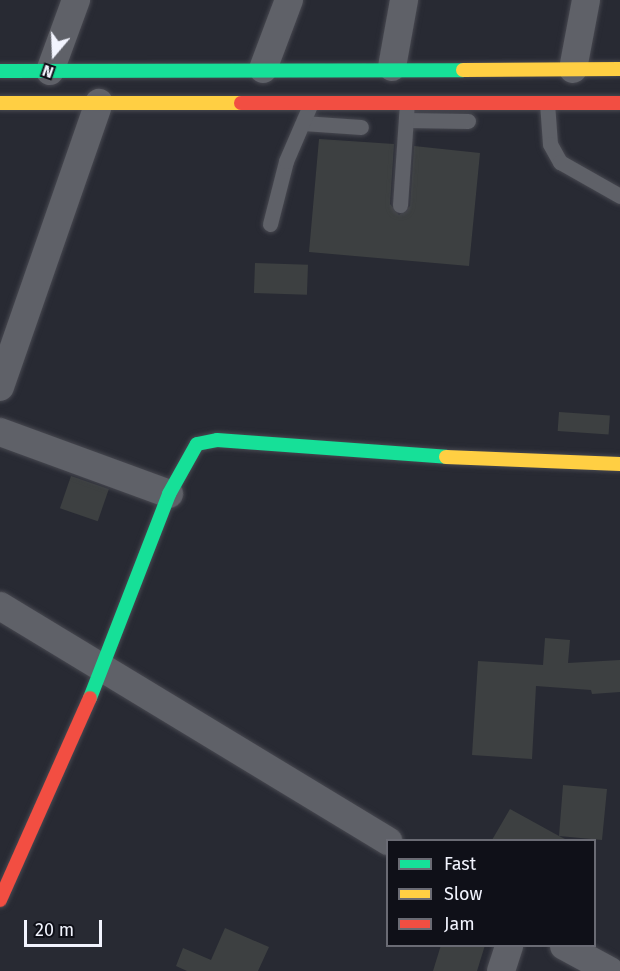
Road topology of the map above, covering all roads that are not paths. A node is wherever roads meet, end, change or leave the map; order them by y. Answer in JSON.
{"nodes":[{"id":1,"x":76,"y":0,"type":"edge"},
{"id":2,"x":289,"y":0,"type":"edge"},
{"id":3,"x":404,"y":0,"type":"edge"},
{"id":4,"x":586,"y":0,"type":"edge"},
{"id":5,"x":392,"y":68,"type":"junction"},
{"id":6,"x":263,"y":69,"type":"junction"},
{"id":7,"x":573,"y":69,"type":"junction"},
{"id":8,"x":620,"y":69,"type":"edge"},
{"id":9,"x":0,"y":71,"type":"edge"},
{"id":10,"x":50,"y":71,"type":"junction"},
{"id":11,"x":0,"y":103,"type":"edge"},
{"id":12,"x":99,"y":103,"type":"junction"},
{"id":13,"x":311,"y":103,"type":"junction"},
{"id":14,"x":407,"y":103,"type":"junction"},
{"id":15,"x":547,"y":103,"type":"junction"},
{"id":16,"x":620,"y":103,"type":"edge"},
{"id":17,"x":406,"y":120,"type":"junction"},
{"id":18,"x":468,"y":121,"type":"dead end"},
{"id":19,"x":303,"y":123,"type":"junction"},
{"id":20,"x":361,"y":128,"type":"dead end"},
{"id":21,"x":620,"y":196,"type":"edge"},
{"id":22,"x":400,"y":205,"type":"dead end"},
{"id":23,"x":270,"y":224,"type":"dead end"},
{"id":24,"x":0,"y":387,"type":"edge"},
{"id":25,"x":0,"y":432,"type":"edge"},
{"id":26,"x":620,"y":464,"type":"edge"},
{"id":27,"x":169,"y":494,"type":"junction"},
{"id":28,"x":0,"y":606,"type":"edge"},
{"id":29,"x":102,"y":671,"type":"junction"},
{"id":30,"x":386,"y":840,"type":"edge"},
{"id":31,"x":0,"y":900,"type":"edge"},
{"id":32,"x":508,"y":947,"type":"edge"},
{"id":33,"x":568,"y":947,"type":"edge"},
{"id":34,"x":501,"y":971,"type":"edge"},
{"id":35,"x":610,"y":971,"type":"edge"}],
"edges":[{"from":1,"to":10,"type":"street"},
{"from":2,"to":6,"type":"street"},
{"from":3,"to":5,"type":"street"},
{"from":4,"to":7,"type":"street"},
{"from":5,"to":6,"type":"street"},
{"from":5,"to":7,"type":"street"},
{"from":6,"to":10,"type":"street"},
{"from":7,"to":8,"type":"street"},
{"from":9,"to":10,"type":"street"},
{"from":11,"to":12,"type":"street"},
{"from":12,"to":13,"type":"street"},
{"from":12,"to":24,"type":"street"},
{"from":13,"to":14,"type":"street"},
{"from":13,"to":19,"type":"lane"},
{"from":14,"to":15,"type":"street"},
{"from":14,"to":17,"type":"lane"},
{"from":15,"to":16,"type":"street"},
{"from":15,"to":21,"type":"lane"},
{"from":17,"to":18,"type":"lane"},
{"from":17,"to":22,"type":"lane"},
{"from":19,"to":20,"type":"lane"},
{"from":19,"to":23,"type":"lane"},
{"from":25,"to":27,"type":"street"},
{"from":26,"to":27,"type":"street"},
{"from":27,"to":29,"type":"street"},
{"from":28,"to":29,"type":"street"},
{"from":29,"to":30,"type":"street"},
{"from":29,"to":31,"type":"street"},
{"from":32,"to":34,"type":"street"},
{"from":33,"to":35,"type":"street"}]}
